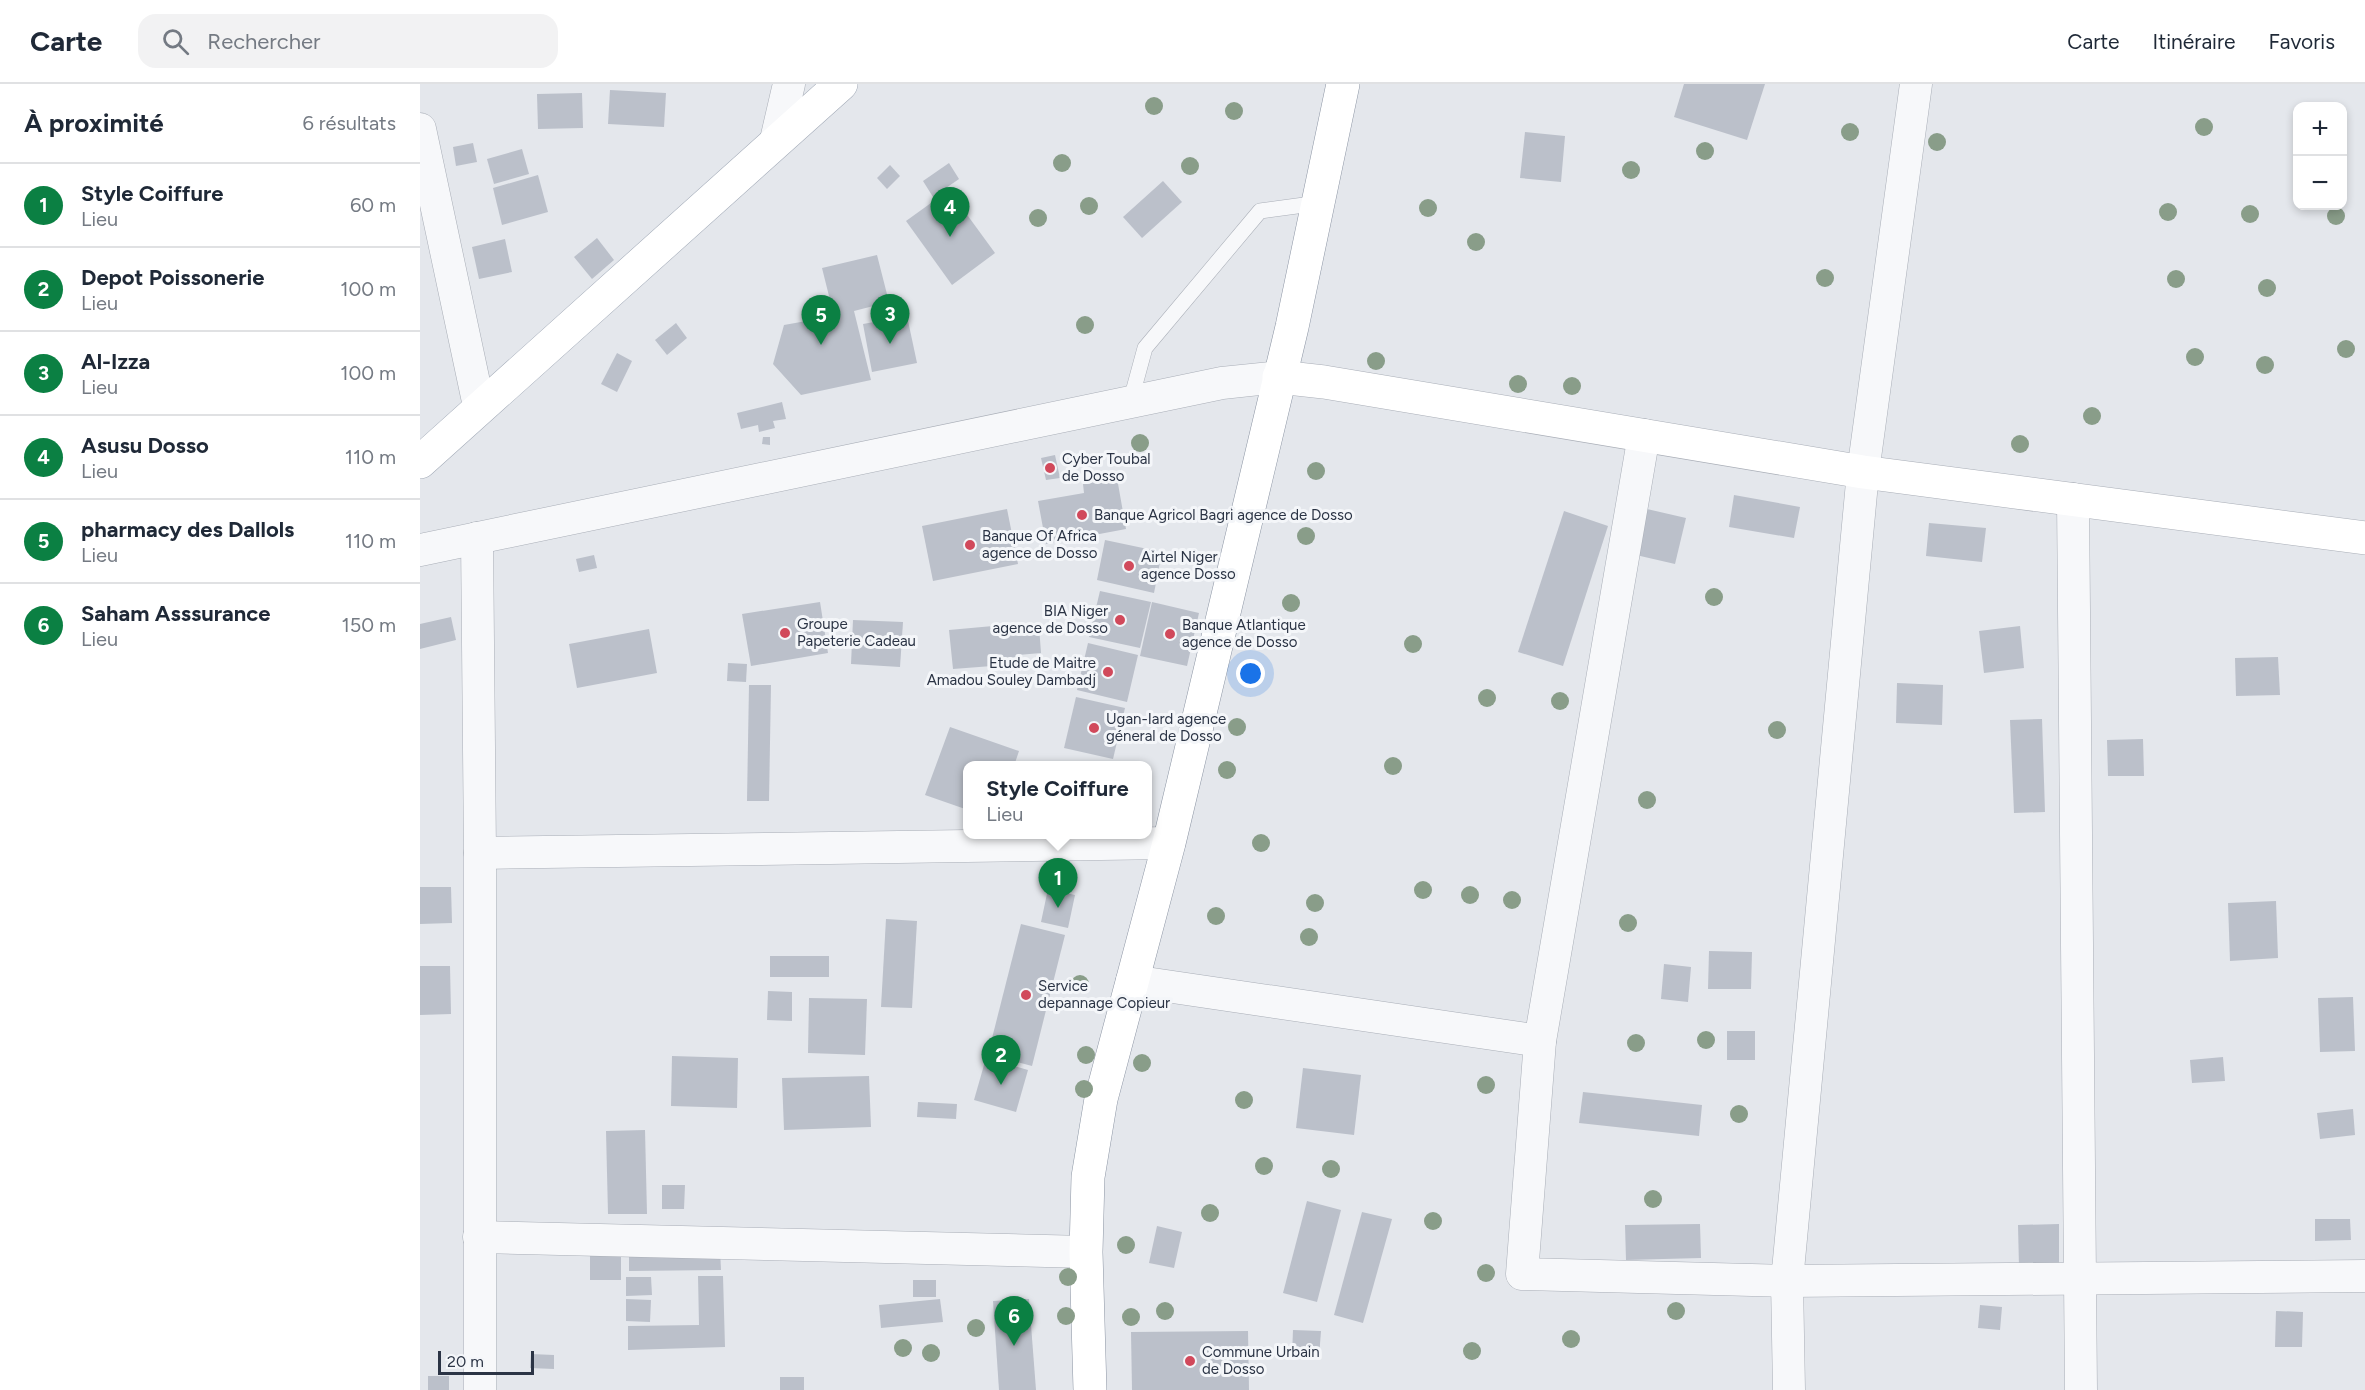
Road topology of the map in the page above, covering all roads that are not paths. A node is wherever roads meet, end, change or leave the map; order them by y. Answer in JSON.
{"nodes":[{"id":1,"x":789,"y":84,"type":"edge"},
{"id":2,"x":841,"y":84,"type":"edge"},
{"id":3,"x":1343,"y":84,"type":"edge"},
{"id":4,"x":1916,"y":84,"type":"edge"},
{"id":5,"x":420,"y":129,"type":"edge"},
{"id":6,"x":776,"y":140,"type":"junction"},
{"id":7,"x":1319,"y":203,"type":"junction"},
{"id":8,"x":1279,"y":377,"type":"junction"},
{"id":9,"x":1130,"y":403,"type":"junction"},
{"id":10,"x":479,"y":406,"type":"junction"},
{"id":11,"x":1644,"y":435,"type":"junction"},
{"id":12,"x":420,"y":462,"type":"edge"},
{"id":13,"x":1863,"y":472,"type":"junction"},
{"id":14,"x":2073,"y":500,"type":"junction"},
{"id":15,"x":477,"y":538,"type":"junction"},
{"id":16,"x":2365,"y":538,"type":"edge"},
{"id":17,"x":420,"y":550,"type":"edge"},
{"id":18,"x":1169,"y":843,"type":"junction"},
{"id":19,"x":480,"y":853,"type":"junction"},
{"id":20,"x":1132,"y":981,"type":"junction"},
{"id":21,"x":1540,"y":1041,"type":"junction"},
{"id":22,"x":479,"y":1237,"type":"junction"},
{"id":23,"x":1086,"y":1252,"type":"junction"},
{"id":24,"x":2365,"y":1276,"type":"edge"},
{"id":25,"x":2080,"y":1278,"type":"junction"},
{"id":26,"x":1787,"y":1281,"type":"junction"},
{"id":27,"x":480,"y":1390,"type":"edge"},
{"id":28,"x":1090,"y":1390,"type":"edge"},
{"id":29,"x":1789,"y":1390,"type":"edge"},
{"id":30,"x":2081,"y":1390,"type":"edge"}],
"edges":[{"from":1,"to":6,"type":"street"},
{"from":2,"to":6,"type":"main road"},
{"from":3,"to":7,"type":"main road"},
{"from":4,"to":13,"type":"street"},
{"from":5,"to":10,"type":"street"},
{"from":6,"to":10,"type":"main road"},
{"from":7,"to":8,"type":"main road"},
{"from":7,"to":9,"type":"lane"},
{"from":8,"to":9,"type":"street"},
{"from":8,"to":11,"type":"main road"},
{"from":8,"to":18,"type":"main road"},
{"from":9,"to":15,"type":"street"},
{"from":10,"to":12,"type":"main road"},
{"from":11,"to":13,"type":"main road"},
{"from":11,"to":21,"type":"street"},
{"from":13,"to":14,"type":"main road"},
{"from":13,"to":26,"type":"street"},
{"from":14,"to":16,"type":"main road"},
{"from":14,"to":25,"type":"street"},
{"from":15,"to":17,"type":"street"},
{"from":15,"to":19,"type":"street"},
{"from":18,"to":19,"type":"street"},
{"from":18,"to":20,"type":"main road"},
{"from":19,"to":22,"type":"street"},
{"from":20,"to":21,"type":"street"},
{"from":20,"to":23,"type":"main road"},
{"from":21,"to":26,"type":"street"},
{"from":22,"to":23,"type":"street"},
{"from":22,"to":27,"type":"street"},
{"from":23,"to":28,"type":"main road"},
{"from":24,"to":25,"type":"street"},
{"from":25,"to":26,"type":"street"},
{"from":25,"to":30,"type":"street"},
{"from":26,"to":29,"type":"street"}]}
